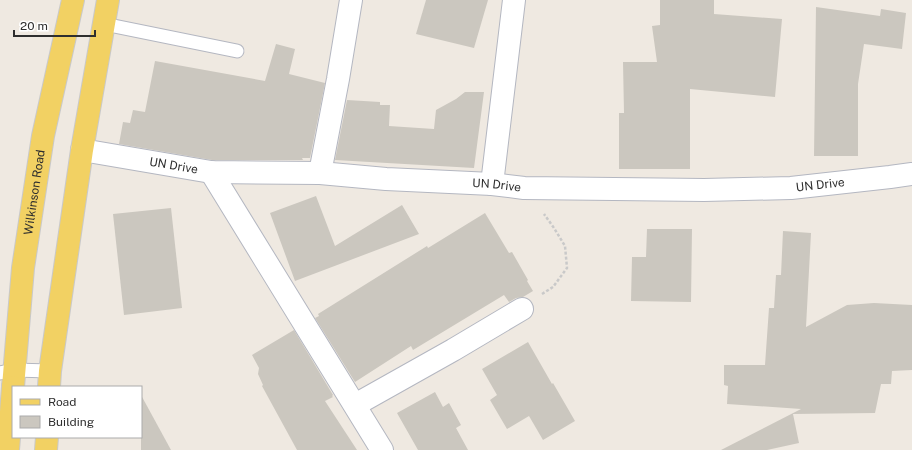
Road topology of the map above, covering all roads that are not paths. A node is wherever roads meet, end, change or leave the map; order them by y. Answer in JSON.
{"nodes":[{"id":1,"x":73,"y":0,"type":"edge"},
{"id":2,"x":108,"y":0,"type":"edge"},
{"id":3,"x":351,"y":0,"type":"edge"},
{"id":4,"x":514,"y":0,"type":"edge"},
{"id":5,"x":104,"y":24,"type":"junction"},
{"id":6,"x":236,"y":51,"type":"dead end"},
{"id":7,"x":82,"y":150,"type":"junction"},
{"id":8,"x":210,"y":172,"type":"junction"},
{"id":9,"x":320,"y":173,"type":"junction"},
{"id":10,"x":912,"y":174,"type":"edge"},
{"id":11,"x":492,"y":184,"type":"junction"},
{"id":12,"x":522,"y":309,"type":"road end"},
{"id":13,"x":10,"y":379,"type":"edge"},
{"id":14,"x":50,"y":379,"type":"edge"},
{"id":15,"x":355,"y":405,"type":"junction"},
{"id":16,"x":47,"y":438,"type":"edge"},
{"id":17,"x":8,"y":450,"type":"edge"},
{"id":18,"x":46,"y":450,"type":"edge"},
{"id":19,"x":382,"y":450,"type":"edge"}],
"edges":[{"from":1,"to":13,"type":"main road","name":"Wilkinson Road"},
{"from":2,"to":5,"type":"main road"},
{"from":3,"to":9,"type":"street"},
{"from":4,"to":11,"type":"street"},
{"from":5,"to":6,"type":"lane"},
{"from":5,"to":7,"type":"main road"},
{"from":7,"to":8,"type":"street","name":"UN Drive"},
{"from":7,"to":14,"type":"main road"},
{"from":8,"to":9,"type":"street","name":"UN Drive"},
{"from":8,"to":15,"type":"street"},
{"from":9,"to":11,"type":"street","name":"UN Drive"},
{"from":10,"to":11,"type":"street","name":"UN Drive"},
{"from":12,"to":15,"type":"street"},
{"from":13,"to":14,"type":"lane"},
{"from":13,"to":17,"type":"main road","name":"Wilkinson Road"},
{"from":15,"to":19,"type":"street"},
{"from":16,"to":18,"type":"main road"}]}
